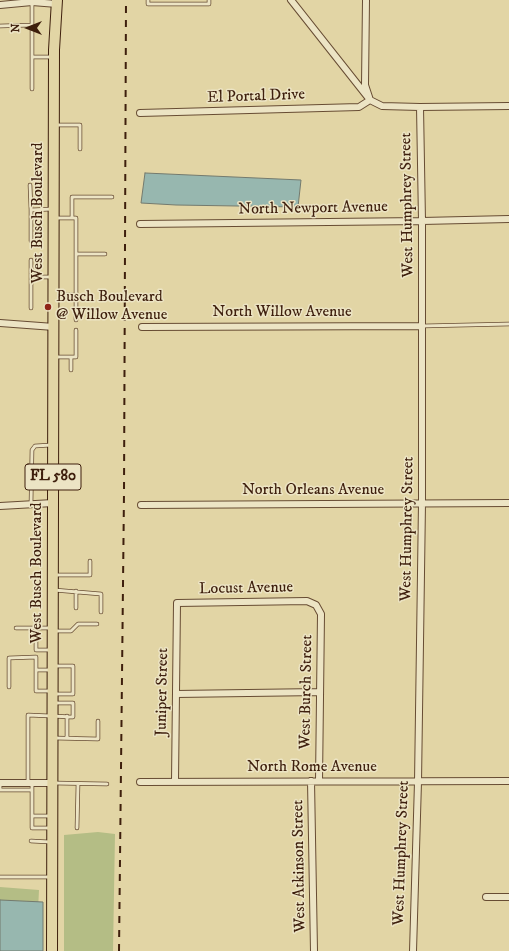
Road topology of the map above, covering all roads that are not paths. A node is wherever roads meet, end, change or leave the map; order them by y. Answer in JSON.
{"nodes":[{"id":1,"x":148,"y":0,"type":"edge"},
{"id":2,"x":208,"y":0,"type":"edge"},
{"id":3,"x":291,"y":0,"type":"edge"},
{"id":4,"x":366,"y":0,"type":"edge"},
{"id":5,"x":32,"y":1,"type":"edge"},
{"id":6,"x":57,"y":1,"type":"edge"},
{"id":7,"x":0,"y":5,"type":"edge"},
{"id":8,"x":32,"y":25,"type":"junction"},
{"id":9,"x":0,"y":26,"type":"edge"},
{"id":10,"x":32,"y":57,"type":"junction"},
{"id":11,"x":54,"y":57,"type":"junction"},
{"id":12,"x":32,"y":89,"type":"dead end"},
{"id":13,"x":370,"y":100,"type":"junction"},
{"id":14,"x":509,"y":106,"type":"edge"},
{"id":15,"x":420,"y":107,"type":"junction"},
{"id":16,"x":140,"y":113,"type":"dead end"},
{"id":17,"x":54,"y":125,"type":"junction"},
{"id":18,"x":80,"y":149,"type":"dead end"},
{"id":19,"x":30,"y":185,"type":"dead end"},
{"id":20,"x":112,"y":197,"type":"dead end"},
{"id":21,"x":30,"y":210,"type":"junction"},
{"id":22,"x":54,"y":213,"type":"junction"},
{"id":23,"x":72,"y":218,"type":"junction"},
{"id":24,"x":509,"y":219,"type":"edge"},
{"id":25,"x":422,"y":221,"type":"junction"},
{"id":26,"x":140,"y":224,"type":"dead end"},
{"id":27,"x":30,"y":241,"type":"dead end"},
{"id":28,"x":76,"y":254,"type":"junction"},
{"id":29,"x":105,"y":254,"type":"dead end"},
{"id":30,"x":30,"y":260,"type":"dead end"},
{"id":31,"x":31,"y":277,"type":"junction"},
{"id":32,"x":54,"y":277,"type":"junction"},
{"id":33,"x":54,"y":295,"type":"junction"},
{"id":34,"x":76,"y":295,"type":"junction"},
{"id":35,"x":30,"y":308,"type":"dead end"},
{"id":36,"x":76,"y":320,"type":"dead end"},
{"id":37,"x":0,"y":323,"type":"edge"},
{"id":38,"x":509,"y":324,"type":"edge"},
{"id":39,"x":422,"y":326,"type":"junction"},
{"id":40,"x":54,"y":327,"type":"junction"},
{"id":41,"x":142,"y":327,"type":"dead end"},
{"id":42,"x":76,"y":330,"type":"dead end"},
{"id":43,"x":53,"y":357,"type":"junction"},
{"id":44,"x":71,"y":357,"type":"junction"},
{"id":45,"x":71,"y":370,"type":"dead end"},
{"id":46,"x":53,"y":445,"type":"junction"},
{"id":47,"x":53,"y":503,"type":"junction"},
{"id":48,"x":422,"y":503,"type":"junction"},
{"id":49,"x":509,"y":503,"type":"edge"},
{"id":50,"x":31,"y":504,"type":"junction"},
{"id":51,"x":141,"y":505,"type":"dead end"},
{"id":52,"x":0,"y":506,"type":"edge"},
{"id":53,"x":90,"y":561,"type":"dead end"},
{"id":54,"x":52,"y":576,"type":"junction"},
{"id":55,"x":52,"y":590,"type":"junction"},
{"id":56,"x":76,"y":592,"type":"junction"},
{"id":57,"x":177,"y":604,"type":"joint"},
{"id":58,"x":316,"y":605,"type":"joint"},
{"id":59,"x":76,"y":608,"type":"dead end"},
{"id":60,"x":101,"y":612,"type":"dead end"},
{"id":61,"x":97,"y":624,"type":"dead end"},
{"id":62,"x":16,"y":628,"type":"dead end"},
{"id":63,"x":36,"y":628,"type":"junction"},
{"id":64,"x":52,"y":630,"type":"junction"},
{"id":65,"x":52,"y":650,"type":"junction"},
{"id":66,"x":52,"y":668,"type":"junction"},
{"id":67,"x":36,"y":670,"type":"junction"},
{"id":68,"x":8,"y":687,"type":"dead end"},
{"id":69,"x":320,"y":692,"type":"junction"},
{"id":70,"x":73,"y":694,"type":"junction"},
{"id":71,"x":176,"y":694,"type":"junction"},
{"id":72,"x":52,"y":696,"type":"junction"},
{"id":73,"x":73,"y":703,"type":"junction"},
{"id":74,"x":52,"y":716,"type":"junction"},
{"id":75,"x":67,"y":716,"type":"junction"},
{"id":76,"x":98,"y":721,"type":"dead end"},
{"id":77,"x":52,"y":738,"type":"junction"},
{"id":78,"x":67,"y":738,"type":"junction"},
{"id":79,"x":175,"y":781,"type":"junction"},
{"id":80,"x":311,"y":781,"type":"junction"},
{"id":81,"x":319,"y":781,"type":"junction"},
{"id":82,"x":509,"y":781,"type":"edge"},
{"id":83,"x":140,"y":782,"type":"dead end"},
{"id":84,"x":418,"y":782,"type":"junction"},
{"id":85,"x":0,"y":783,"type":"edge"},
{"id":86,"x":30,"y":783,"type":"junction"},
{"id":87,"x":52,"y":783,"type":"junction"},
{"id":88,"x":78,"y":784,"type":"junction"},
{"id":89,"x":107,"y":784,"type":"dead end"},
{"id":90,"x":32,"y":790,"type":"junction"},
{"id":91,"x":32,"y":816,"type":"junction"},
{"id":92,"x":52,"y":816,"type":"junction"},
{"id":93,"x":52,"y":828,"type":"junction"},
{"id":94,"x":77,"y":828,"type":"dead end"},
{"id":95,"x":31,"y":842,"type":"dead end"},
{"id":96,"x":52,"y":842,"type":"junction"},
{"id":97,"x":0,"y":877,"type":"edge"},
{"id":98,"x":52,"y":877,"type":"junction"},
{"id":99,"x":486,"y":897,"type":"dead end"},
{"id":100,"x":509,"y":897,"type":"edge"},
{"id":101,"x":52,"y":951,"type":"edge"},
{"id":102,"x":314,"y":951,"type":"edge"},
{"id":103,"x":413,"y":951,"type":"edge"}],
"edges":[{"from":1,"to":2,"type":"lane"},
{"from":3,"to":13,"type":"street"},
{"from":4,"to":13,"type":"street"},
{"from":5,"to":6,"type":"street"},
{"from":5,"to":7,"type":"street"},
{"from":5,"to":8,"type":"lane"},
{"from":6,"to":11,"type":"main road","name":"West Busch Boulevard","number":"FL 580"},
{"from":8,"to":9,"type":"lane"},
{"from":8,"to":10,"type":"lane"},
{"from":10,"to":11,"type":"lane"},
{"from":10,"to":12,"type":"lane"},
{"from":11,"to":17,"type":"main road","name":"West Busch Boulevard","number":"FL 580"},
{"from":13,"to":15,"type":"street"},
{"from":13,"to":16,"type":"street","name":"El Portal Drive"},
{"from":14,"to":15,"type":"street"},
{"from":15,"to":25,"type":"street","name":"West Humphrey Street"},
{"from":17,"to":18,"type":"lane"},
{"from":17,"to":22,"type":"main road","name":"West Busch Boulevard","number":"FL 580"},
{"from":19,"to":21,"type":"lane"},
{"from":20,"to":23,"type":"lane"},
{"from":21,"to":22,"type":"lane"},
{"from":21,"to":27,"type":"lane"},
{"from":22,"to":23,"type":"lane"},
{"from":22,"to":32,"type":"main road","name":"West Busch Boulevard","number":"FL 580"},
{"from":23,"to":28,"type":"lane"},
{"from":24,"to":25,"type":"street","name":"North Newport Avenue"},
{"from":25,"to":26,"type":"street","name":"North Newport Avenue"},
{"from":25,"to":39,"type":"street","name":"West Humphrey Street"},
{"from":28,"to":29,"type":"lane"},
{"from":28,"to":34,"type":"lane"},
{"from":30,"to":31,"type":"lane"},
{"from":31,"to":32,"type":"lane"},
{"from":31,"to":35,"type":"lane"},
{"from":32,"to":33,"type":"main road","name":"West Busch Boulevard","number":"FL 580"},
{"from":33,"to":34,"type":"lane"},
{"from":33,"to":40,"type":"main road","name":"West Busch Boulevard","number":"FL 580"},
{"from":34,"to":36,"type":"lane"},
{"from":37,"to":40,"type":"street"},
{"from":38,"to":39,"type":"lane"},
{"from":39,"to":41,"type":"street","name":"North Willow Avenue"},
{"from":39,"to":48,"type":"street","name":"West Humphrey Street"},
{"from":40,"to":43,"type":"main road","name":"West Busch Boulevard","number":"FL 580"},
{"from":42,"to":44,"type":"lane"},
{"from":43,"to":44,"type":"lane"},
{"from":43,"to":46,"type":"main road","name":"West Busch Boulevard","number":"FL 580"},
{"from":44,"to":45,"type":"lane"},
{"from":46,"to":47,"type":"main road","name":"West Busch Boulevard","number":"FL 580"},
{"from":46,"to":50,"type":"lane"},
{"from":47,"to":50,"type":"street"},
{"from":47,"to":54,"type":"main road","name":"West Busch Boulevard","number":"FL 580"},
{"from":48,"to":49,"type":"street","name":"North Orleans Avenue"},
{"from":48,"to":51,"type":"street","name":"North Orleans Avenue"},
{"from":48,"to":84,"type":"street","name":"West Humphrey Street"},
{"from":50,"to":52,"type":"street"},
{"from":53,"to":54,"type":"lane"},
{"from":54,"to":55,"type":"main road","name":"West Busch Boulevard","number":"FL 580"},
{"from":55,"to":56,"type":"lane"},
{"from":55,"to":64,"type":"main road","name":"West Busch Boulevard","number":"FL 580"},
{"from":56,"to":59,"type":"lane"},
{"from":56,"to":60,"type":"lane"},
{"from":57,"to":58,"type":"street","name":"Locust Avenue"},
{"from":57,"to":71,"type":"street","name":"Juniper Street"},
{"from":58,"to":69,"type":"street","name":"West Burch Street"},
{"from":61,"to":64,"type":"lane"},
{"from":62,"to":63,"type":"lane"},
{"from":63,"to":64,"type":"lane"},
{"from":63,"to":65,"type":"lane"},
{"from":64,"to":65,"type":"main road","name":"West Busch Boulevard","number":"FL 580"},
{"from":65,"to":66,"type":"main road","name":"West Busch Boulevard","number":"FL 580"},
{"from":66,"to":67,"type":"lane"},
{"from":66,"to":70,"type":"lane"},
{"from":66,"to":72,"type":"main road","name":"West Busch Boulevard","number":"FL 580"},
{"from":67,"to":68,"type":"lane"},
{"from":67,"to":72,"type":"lane"},
{"from":69,"to":71,"type":"street"},
{"from":69,"to":81,"type":"street","name":"West Burch Street"},
{"from":70,"to":72,"type":"lane"},
{"from":70,"to":73,"type":"lane"},
{"from":71,"to":79,"type":"street","name":"Juniper Street"},
{"from":72,"to":73,"type":"lane"},
{"from":72,"to":74,"type":"main road","name":"West Busch Boulevard","number":"FL 580"},
{"from":73,"to":75,"type":"lane"},
{"from":74,"to":75,"type":"lane"},
{"from":74,"to":77,"type":"main road","name":"West Busch Boulevard","number":"FL 580"},
{"from":74,"to":86,"type":"lane"},
{"from":75,"to":78,"type":"lane"},
{"from":76,"to":78,"type":"lane"},
{"from":77,"to":78,"type":"lane"},
{"from":77,"to":87,"type":"main road","name":"West Busch Boulevard","number":"FL 580"},
{"from":79,"to":80,"type":"street","name":"North Rome Avenue"},
{"from":79,"to":83,"type":"street","name":"North Rome Avenue"},
{"from":80,"to":81,"type":"street","name":"North Rome Avenue"},
{"from":80,"to":102,"type":"street","name":"West Atkinson Street"},
{"from":81,"to":84,"type":"street","name":"North Rome Avenue"},
{"from":82,"to":84,"type":"street","name":"North Rome Avenue"},
{"from":84,"to":103,"type":"street","name":"West Humphrey Street"},
{"from":85,"to":86,"type":"street"},
{"from":85,"to":90,"type":"lane"},
{"from":86,"to":87,"type":"street"},
{"from":86,"to":90,"type":"lane"},
{"from":87,"to":88,"type":"lane"},
{"from":87,"to":92,"type":"main road","name":"West Busch Boulevard","number":"FL 580"},
{"from":88,"to":89,"type":"lane"},
{"from":88,"to":94,"type":"lane"},
{"from":90,"to":91,"type":"lane"},
{"from":91,"to":92,"type":"lane"},
{"from":91,"to":93,"type":"lane"},
{"from":92,"to":93,"type":"main road","name":"West Busch Boulevard","number":"FL 580"},
{"from":93,"to":96,"type":"main road","name":"West Busch Boulevard","number":"FL 580"},
{"from":95,"to":96,"type":"lane"},
{"from":96,"to":98,"type":"main road","name":"West Busch Boulevard","number":"FL 580"},
{"from":97,"to":98,"type":"lane"},
{"from":98,"to":101,"type":"main road","name":"West Busch Boulevard","number":"FL 580"},
{"from":99,"to":100,"type":"street"}]}
